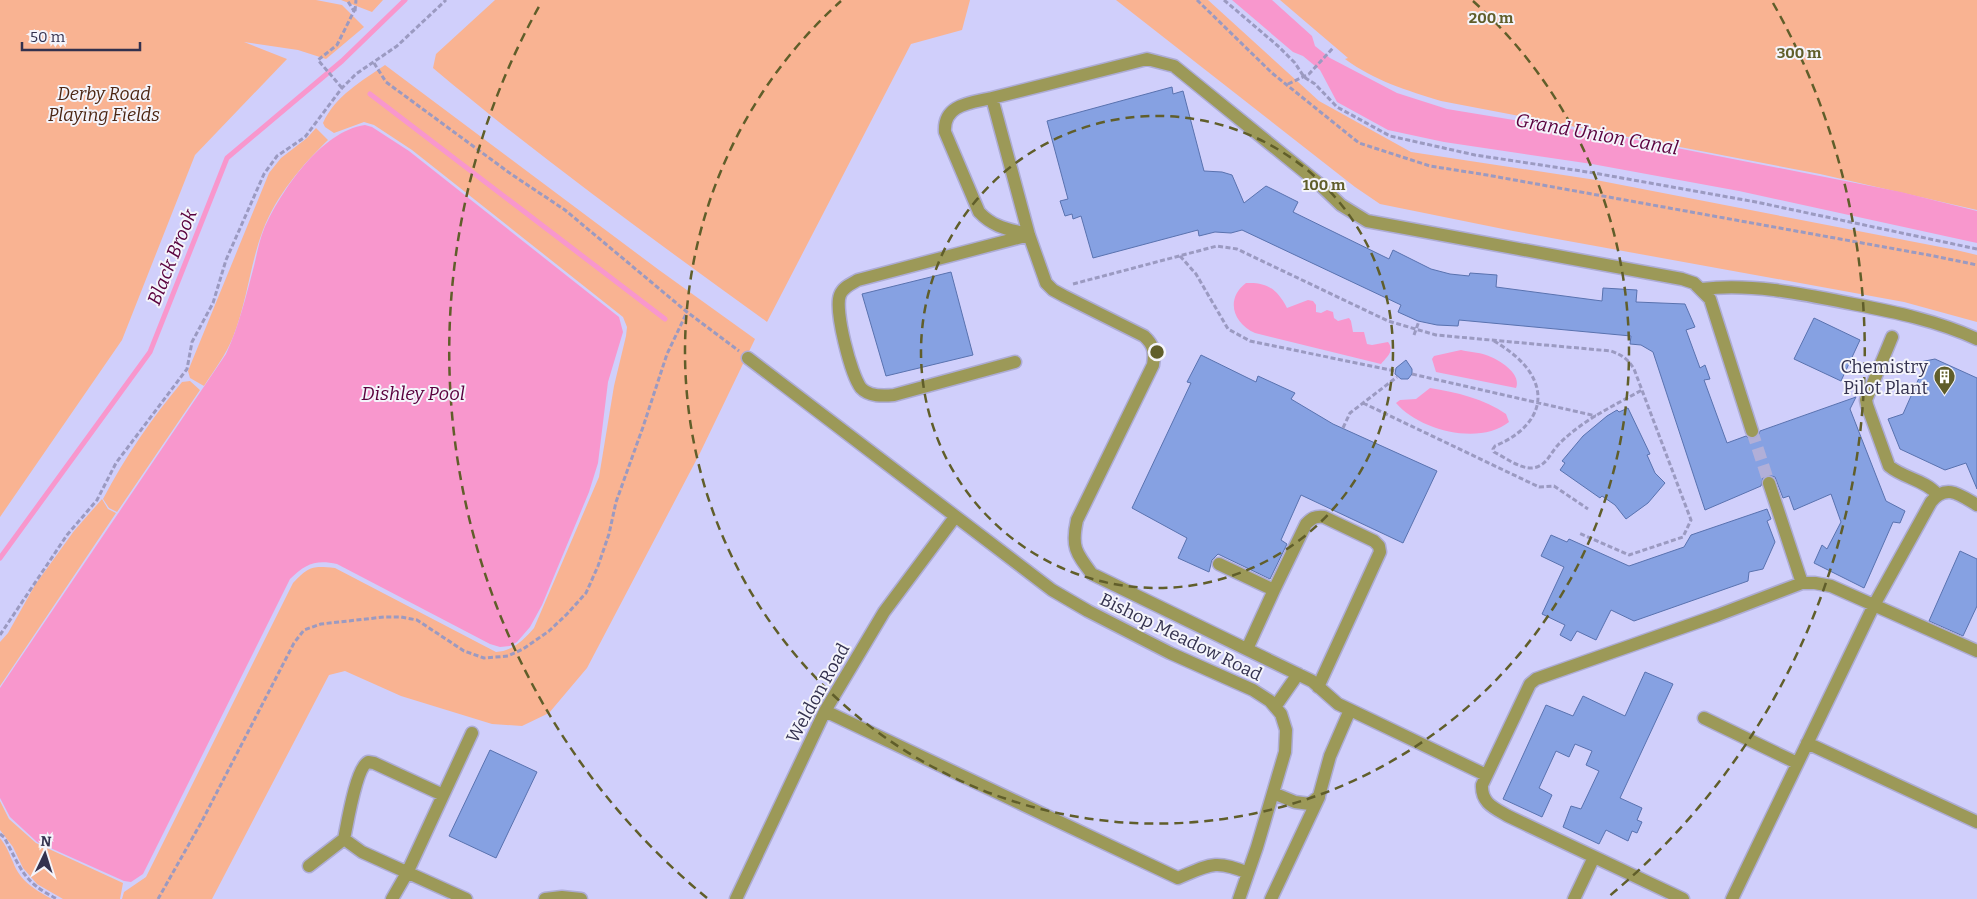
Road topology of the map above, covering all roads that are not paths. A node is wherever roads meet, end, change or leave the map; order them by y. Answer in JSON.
{"nodes":[{"id":1,"x":992,"y":98,"type":"junction"},
{"id":2,"x":1029,"y":235,"type":"junction"},
{"id":3,"x":1702,"y":289,"type":"junction"},
{"id":4,"x":1892,"y":338,"type":"dead end"},
{"id":5,"x":1977,"y":339,"type":"edge"},
{"id":6,"x":748,"y":358,"type":"road end"},
{"id":7,"x":1015,"y":362,"type":"dead end"},
{"id":8,"x":1752,"y":431,"type":"tunnel mouth"},
{"id":9,"x":1769,"y":483,"type":"tunnel mouth"},
{"id":10,"x":1937,"y":494,"type":"junction"},
{"id":11,"x":1977,"y":505,"type":"edge"},
{"id":12,"x":955,"y":517,"type":"junction"},
{"id":13,"x":1220,"y":564,"type":"dead end"},
{"id":14,"x":1802,"y":583,"type":"junction"},
{"id":15,"x":1274,"y":590,"type":"junction"},
{"id":16,"x":1874,"y":605,"type":"junction"},
{"id":17,"x":1976,"y":648,"type":"edge"},
{"id":18,"x":1247,"y":649,"type":"junction"},
{"id":19,"x":1298,"y":674,"type":"junction"},
{"id":20,"x":1318,"y":687,"type":"junction"},
{"id":21,"x":1275,"y":707,"type":"junction"},
{"id":22,"x":1350,"y":710,"type":"junction"},
{"id":23,"x":825,"y":711,"type":"junction"},
{"id":24,"x":1704,"y":718,"type":"dead end"},
{"id":25,"x":472,"y":733,"type":"dead end"},
{"id":26,"x":1806,"y":743,"type":"junction"},
{"id":27,"x":1797,"y":764,"type":"junction"},
{"id":28,"x":1486,"y":775,"type":"junction"},
{"id":29,"x":1273,"y":793,"type":"junction"},
{"id":30,"x":443,"y":795,"type":"junction"},
{"id":31,"x":1320,"y":796,"type":"junction"},
{"id":32,"x":1977,"y":822,"type":"edge"},
{"id":33,"x":344,"y":839,"type":"junction"},
{"id":34,"x":1594,"y":857,"type":"junction"},
{"id":35,"x":309,"y":866,"type":"dead end"},
{"id":36,"x":407,"y":873,"type":"junction"},
{"id":37,"x":1248,"y":873,"type":"junction"},
{"id":38,"x":1657,"y":894,"type":"edge"},
{"id":39,"x":1732,"y":898,"type":"edge"},
{"id":40,"x":392,"y":899,"type":"edge"},
{"id":41,"x":466,"y":899,"type":"edge"},
{"id":42,"x":546,"y":899,"type":"edge"},
{"id":43,"x":582,"y":899,"type":"edge"},
{"id":44,"x":736,"y":899,"type":"edge"},
{"id":45,"x":1239,"y":899,"type":"edge"},
{"id":46,"x":1271,"y":899,"type":"edge"},
{"id":47,"x":1574,"y":899,"type":"edge"},
{"id":48,"x":1683,"y":899,"type":"edge"}],
"edges":[{"from":1,"to":2,"type":"street"},
{"from":1,"to":2,"type":"street"},
{"from":1,"to":3,"type":"street"},
{"from":2,"to":7,"type":"street"},
{"from":2,"to":18,"type":"street"},
{"from":3,"to":5,"type":"street"},
{"from":3,"to":8,"type":"street"},
{"from":4,"to":10,"type":"street"},
{"from":6,"to":12,"type":"street","name":"Bishop Meadow Road"},
{"from":9,"to":14,"type":"street"},
{"from":10,"to":11,"type":"street"},
{"from":10,"to":16,"type":"street"},
{"from":12,"to":21,"type":"street","name":"Bishop Meadow Road"},
{"from":12,"to":23,"type":"street","name":"Weldon Road"},
{"from":13,"to":15,"type":"street"},
{"from":14,"to":16,"type":"street"},
{"from":14,"to":28,"type":"street"},
{"from":15,"to":18,"type":"street"},
{"from":15,"to":20,"type":"street"},
{"from":16,"to":17,"type":"street"},
{"from":16,"to":26,"type":"street"},
{"from":18,"to":19,"type":"street"},
{"from":19,"to":20,"type":"street"},
{"from":19,"to":21,"type":"street"},
{"from":20,"to":22,"type":"street"},
{"from":21,"to":29,"type":"street","name":"Bishop Meadow Road"},
{"from":22,"to":28,"type":"street"},
{"from":22,"to":31,"type":"street"},
{"from":23,"to":37,"type":"street"},
{"from":23,"to":44,"type":"street","name":"Weldon Road"},
{"from":24,"to":27,"type":"street"},
{"from":25,"to":30,"type":"street"},
{"from":26,"to":27,"type":"street"},
{"from":26,"to":32,"type":"street"},
{"from":27,"to":39,"type":"street"},
{"from":28,"to":34,"type":"street"},
{"from":29,"to":31,"type":"street"},
{"from":29,"to":37,"type":"street","name":"Bishop Meadow Road"},
{"from":30,"to":33,"type":"street"},
{"from":30,"to":36,"type":"street"},
{"from":31,"to":46,"type":"street"},
{"from":33,"to":35,"type":"street"},
{"from":33,"to":36,"type":"street"},
{"from":34,"to":38,"type":"street"},
{"from":34,"to":47,"type":"street"},
{"from":36,"to":40,"type":"street"},
{"from":36,"to":41,"type":"street"},
{"from":37,"to":45,"type":"street","name":"Bishop Meadow Road"},
{"from":38,"to":48,"type":"street"},
{"from":42,"to":43,"type":"street"}]}
